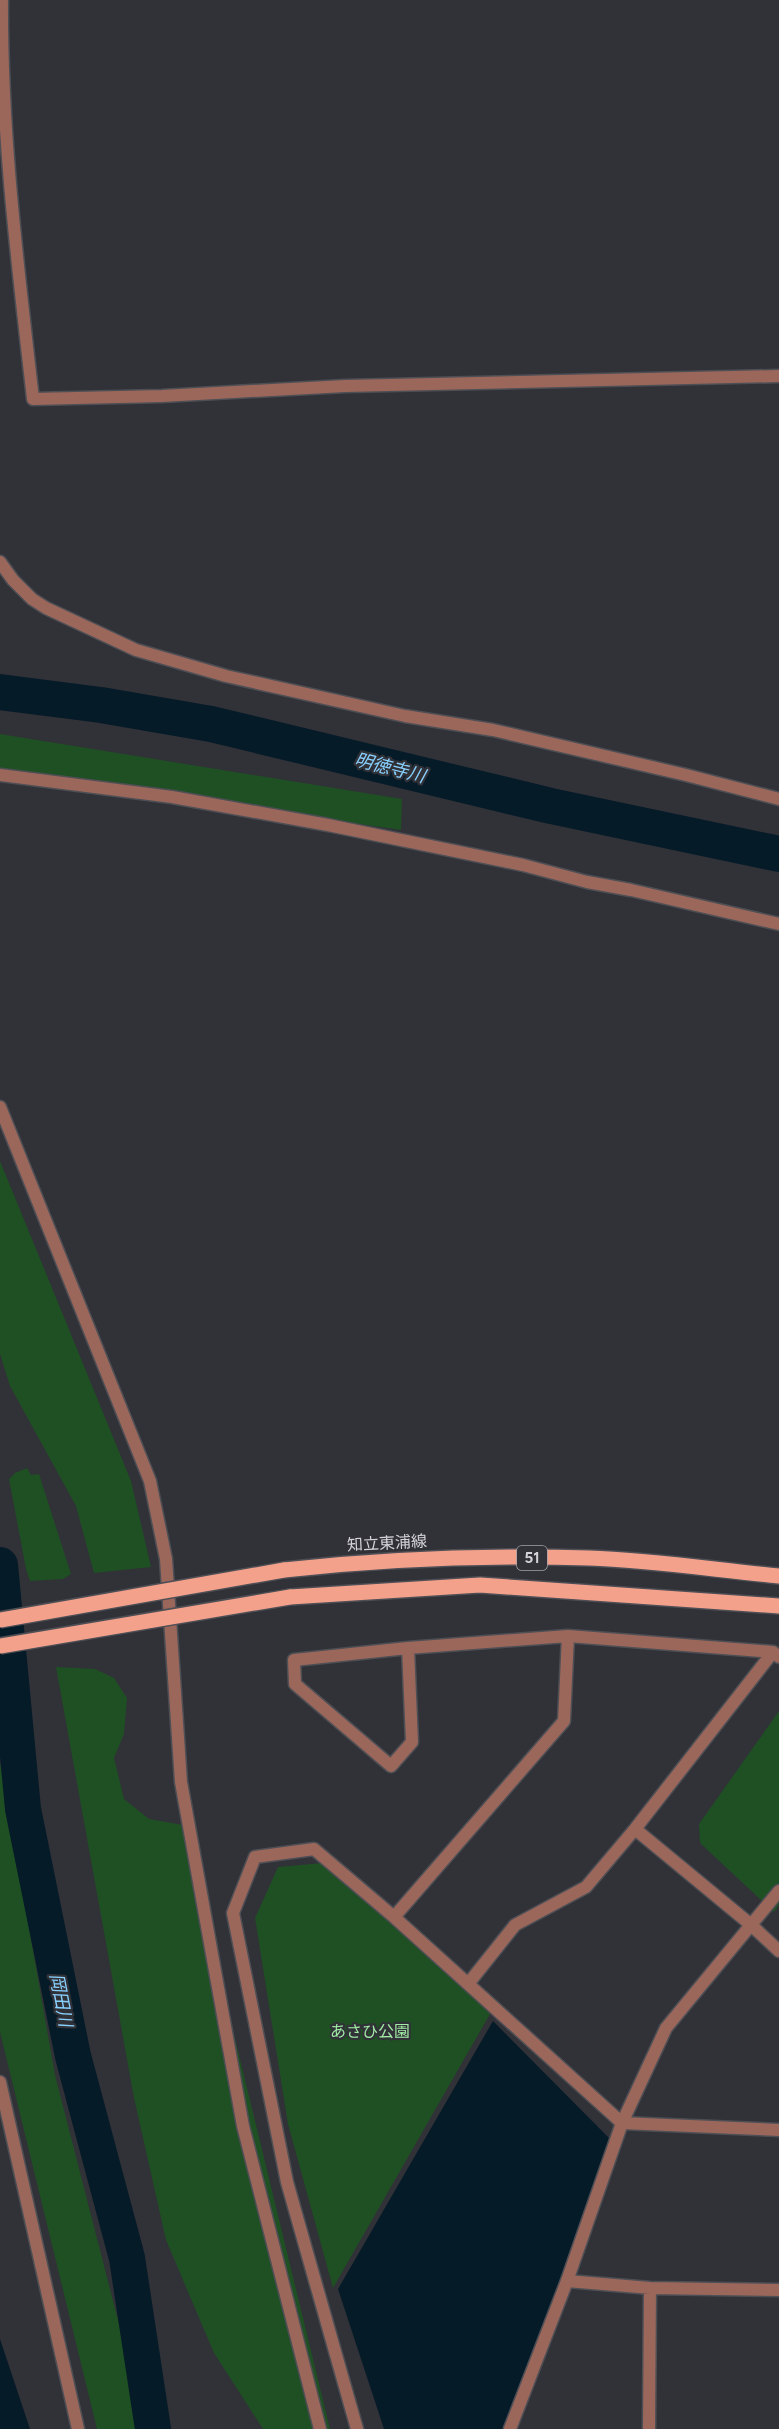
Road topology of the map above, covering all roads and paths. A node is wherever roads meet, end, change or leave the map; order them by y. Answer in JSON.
{"nodes":[{"id":1,"x":2,"y":0,"type":"edge"},
{"id":2,"x":779,"y":376,"type":"edge"},
{"id":3,"x":0,"y":562,"type":"edge"},
{"id":4,"x":0,"y":775,"type":"edge"},
{"id":5,"x":779,"y":799,"type":"edge"},
{"id":6,"x":779,"y":924,"type":"edge"},
{"id":7,"x":0,"y":1107,"type":"edge"},
{"id":8,"x":779,"y":1576,"type":"edge"},
{"id":9,"x":779,"y":1606,"type":"edge"},
{"id":10,"x":0,"y":1620,"type":"edge"},
{"id":11,"x":568,"y":1636,"type":"junction"},
{"id":12,"x":0,"y":1646,"type":"edge"},
{"id":13,"x":408,"y":1648,"type":"junction"},
{"id":14,"x":776,"y":1654,"type":"edge"},
{"id":15,"x":635,"y":1829,"type":"junction"},
{"id":16,"x":779,"y":1891,"type":"edge"},
{"id":17,"x":394,"y":1917,"type":"junction"},
{"id":18,"x":750,"y":1924,"type":"junction"},
{"id":19,"x":779,"y":1951,"type":"edge"},
{"id":20,"x":468,"y":1984,"type":"junction"},
{"id":21,"x":0,"y":2082,"type":"edge"},
{"id":22,"x":622,"y":2123,"type":"junction"},
{"id":23,"x":779,"y":2130,"type":"edge"},
{"id":24,"x":567,"y":2281,"type":"junction"},
{"id":25,"x":650,"y":2288,"type":"junction"},
{"id":26,"x":779,"y":2290,"type":"edge"},
{"id":27,"x":78,"y":2429,"type":"edge"},
{"id":28,"x":320,"y":2429,"type":"edge"},
{"id":29,"x":357,"y":2429,"type":"edge"},
{"id":30,"x":510,"y":2429,"type":"edge"},
{"id":31,"x":649,"y":2429,"type":"edge"}],
"edges":[{"from":1,"to":2,"type":"street"},
{"from":3,"to":5,"type":"street"},
{"from":4,"to":6,"type":"street"},
{"from":7,"to":28,"type":"street"},
{"from":8,"to":10,"type":"main road","name":"知立東浦線","number":"51","bridge":true},
{"from":9,"to":12,"type":"main road","number":"51","bridge":true},
{"from":11,"to":13,"type":"street"},
{"from":11,"to":14,"type":"street"},
{"from":11,"to":17,"type":"street"},
{"from":13,"to":13,"type":"street"},
{"from":14,"to":15,"type":"street"},
{"from":15,"to":18,"type":"street"},
{"from":15,"to":20,"type":"street"},
{"from":16,"to":18,"type":"street"},
{"from":17,"to":20,"type":"street"},
{"from":17,"to":29,"type":"street"},
{"from":18,"to":19,"type":"street"},
{"from":18,"to":22,"type":"street"},
{"from":20,"to":22,"type":"street"},
{"from":21,"to":27,"type":"street"},
{"from":22,"to":23,"type":"street"},
{"from":22,"to":24,"type":"street"},
{"from":24,"to":25,"type":"street"},
{"from":24,"to":30,"type":"street"},
{"from":25,"to":26,"type":"street"},
{"from":25,"to":31,"type":"street"}]}
